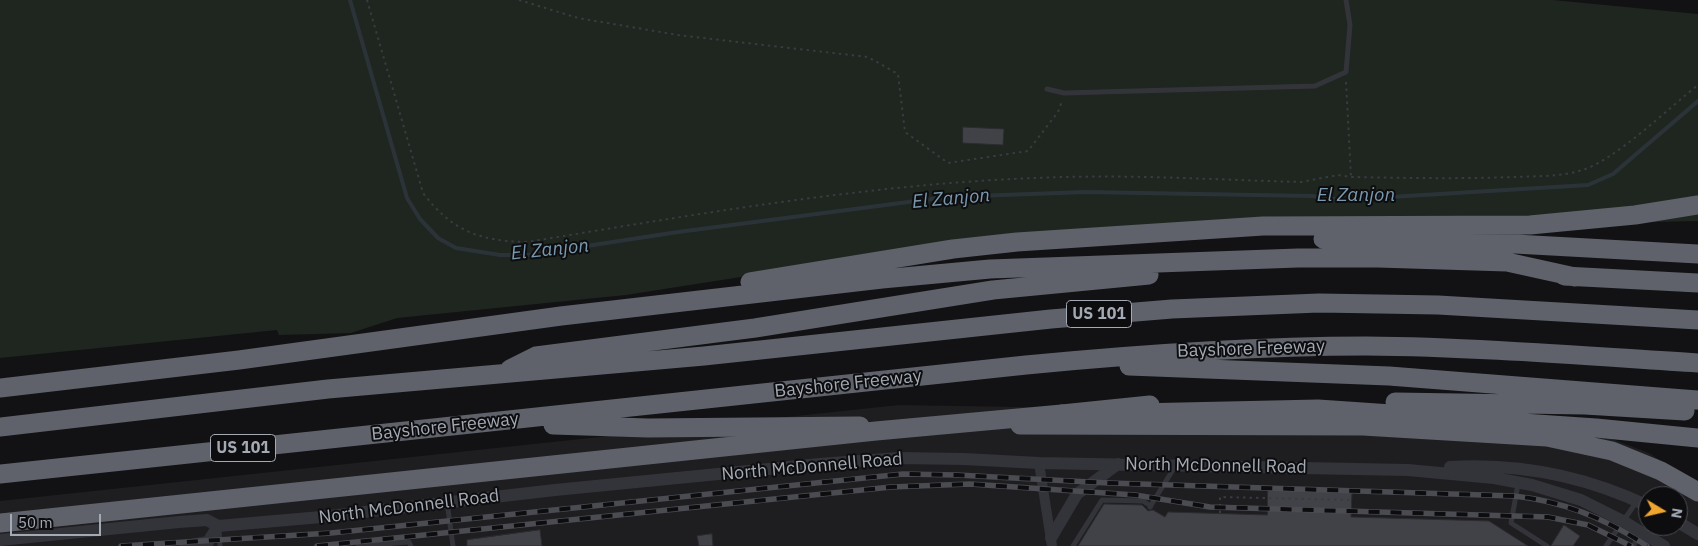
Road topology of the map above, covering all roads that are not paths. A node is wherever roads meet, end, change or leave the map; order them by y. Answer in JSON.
{"nodes":[{"id":1,"x":1346,"y":0,"type":"edge"},
{"id":2,"x":1047,"y":89,"type":"dead end"},
{"id":3,"x":1698,"y":205,"type":"edge"},
{"id":4,"x":1017,"y":242,"type":"junction"},
{"id":5,"x":1698,"y":254,"type":"edge"},
{"id":6,"x":1575,"y":277,"type":"junction"},
{"id":7,"x":1698,"y":283,"type":"edge"},
{"id":8,"x":561,"y":316,"type":"junction"},
{"id":9,"x":1698,"y":320,"type":"edge"},
{"id":10,"x":1050,"y":363,"type":"junction"},
{"id":11,"x":1698,"y":364,"type":"edge"},
{"id":12,"x":502,"y":373,"type":"junction"},
{"id":13,"x":0,"y":388,"type":"edge"},
{"id":14,"x":1698,"y":400,"type":"edge"},
{"id":15,"x":1318,"y":405,"type":"junction"},
{"id":16,"x":1698,"y":412,"type":"edge"},
{"id":17,"x":486,"y":422,"type":"junction"},
{"id":18,"x":0,"y":427,"type":"edge"},
{"id":19,"x":1698,"y":438,"type":"edge"},
{"id":20,"x":1039,"y":463,"type":"junction"},
{"id":21,"x":1118,"y":464,"type":"junction"},
{"id":22,"x":1176,"y":465,"type":"junction"},
{"id":23,"x":1408,"y":470,"type":"junction"},
{"id":24,"x":0,"y":474,"type":"edge"},
{"id":25,"x":1519,"y":482,"type":"junction"},
{"id":26,"x":1698,"y":492,"type":"edge"},
{"id":27,"x":447,"y":502,"type":"junction"},
{"id":28,"x":1638,"y":502,"type":"edge"},
{"id":29,"x":1638,"y":508,"type":"edge"},
{"id":30,"x":1623,"y":521,"type":"junction"},
{"id":31,"x":0,"y":523,"type":"edge"},
{"id":32,"x":218,"y":526,"type":"junction"},
{"id":33,"x":1638,"y":526,"type":"edge"},
{"id":34,"x":1653,"y":536,"type":"edge"},
{"id":35,"x":0,"y":540,"type":"edge"},
{"id":36,"x":1051,"y":542,"type":"edge"},
{"id":37,"x":185,"y":546,"type":"edge"},
{"id":38,"x":220,"y":546,"type":"edge"},
{"id":39,"x":358,"y":546,"type":"edge"},
{"id":40,"x":411,"y":546,"type":"edge"},
{"id":41,"x":453,"y":546,"type":"edge"},
{"id":42,"x":1073,"y":546,"type":"edge"},
{"id":43,"x":1547,"y":546,"type":"edge"},
{"id":44,"x":1606,"y":546,"type":"edge"},
{"id":45,"x":1664,"y":546,"type":"edge"}],
"edges":[{"from":1,"to":2,"type":"lane"},
{"from":3,"to":4,"type":"highway"},
{"from":4,"to":5,"type":"highway"},
{"from":4,"to":8,"type":"highway"},
{"from":6,"to":7,"type":"highway"},
{"from":6,"to":8,"type":"highway"},
{"from":6,"to":12,"type":"highway"},
{"from":8,"to":13,"type":"highway"},
{"from":9,"to":12,"type":"highway","number":"US 101"},
{"from":10,"to":11,"type":"highway","name":"Bayshore Freeway","number":"US 101"},
{"from":10,"to":14,"type":"highway"},
{"from":10,"to":17,"type":"highway","name":"Bayshore Freeway","number":"US 101"},
{"from":12,"to":18,"type":"highway","number":"US 101"},
{"from":15,"to":16,"type":"highway"},
{"from":15,"to":19,"type":"highway"},
{"from":15,"to":31,"type":"highway","bridge":true},
{"from":17,"to":24,"type":"highway","name":"Bayshore Freeway","number":"US 101"},
{"from":17,"to":26,"type":"highway"},
{"from":20,"to":21,"type":"street","name":"North McDonnell Road"},
{"from":20,"to":27,"type":"street","name":"North McDonnell Road"},
{"from":20,"to":36,"type":"street"},
{"from":21,"to":22,"type":"street","name":"North McDonnell Road"},
{"from":21,"to":36,"type":"street"},
{"from":22,"to":23,"type":"street","name":"North McDonnell Road"},
{"from":22,"to":42,"type":"lane"},
{"from":23,"to":25,"type":"street","name":"North McDonnell Road"},
{"from":23,"to":28,"type":"street","name":"North McDonnell Road"},
{"from":25,"to":30,"type":"street","name":"North McDonnell Road"},
{"from":25,"to":43,"type":"lane"},
{"from":27,"to":32,"type":"street","name":"North McDonnell Road"},
{"from":27,"to":41,"type":"lane"},
{"from":29,"to":30,"type":"lane"},
{"from":30,"to":33,"type":"street","name":"North McDonnell Road"},
{"from":30,"to":44,"type":"lane"},
{"from":32,"to":35,"type":"street","name":"North McDonnell Road"},
{"from":32,"to":37,"type":"street"},
{"from":32,"to":38,"type":"lane"},
{"from":34,"to":45,"type":"street","name":"North McDonnell Road"},
{"from":39,"to":40,"type":"lane"}]}
